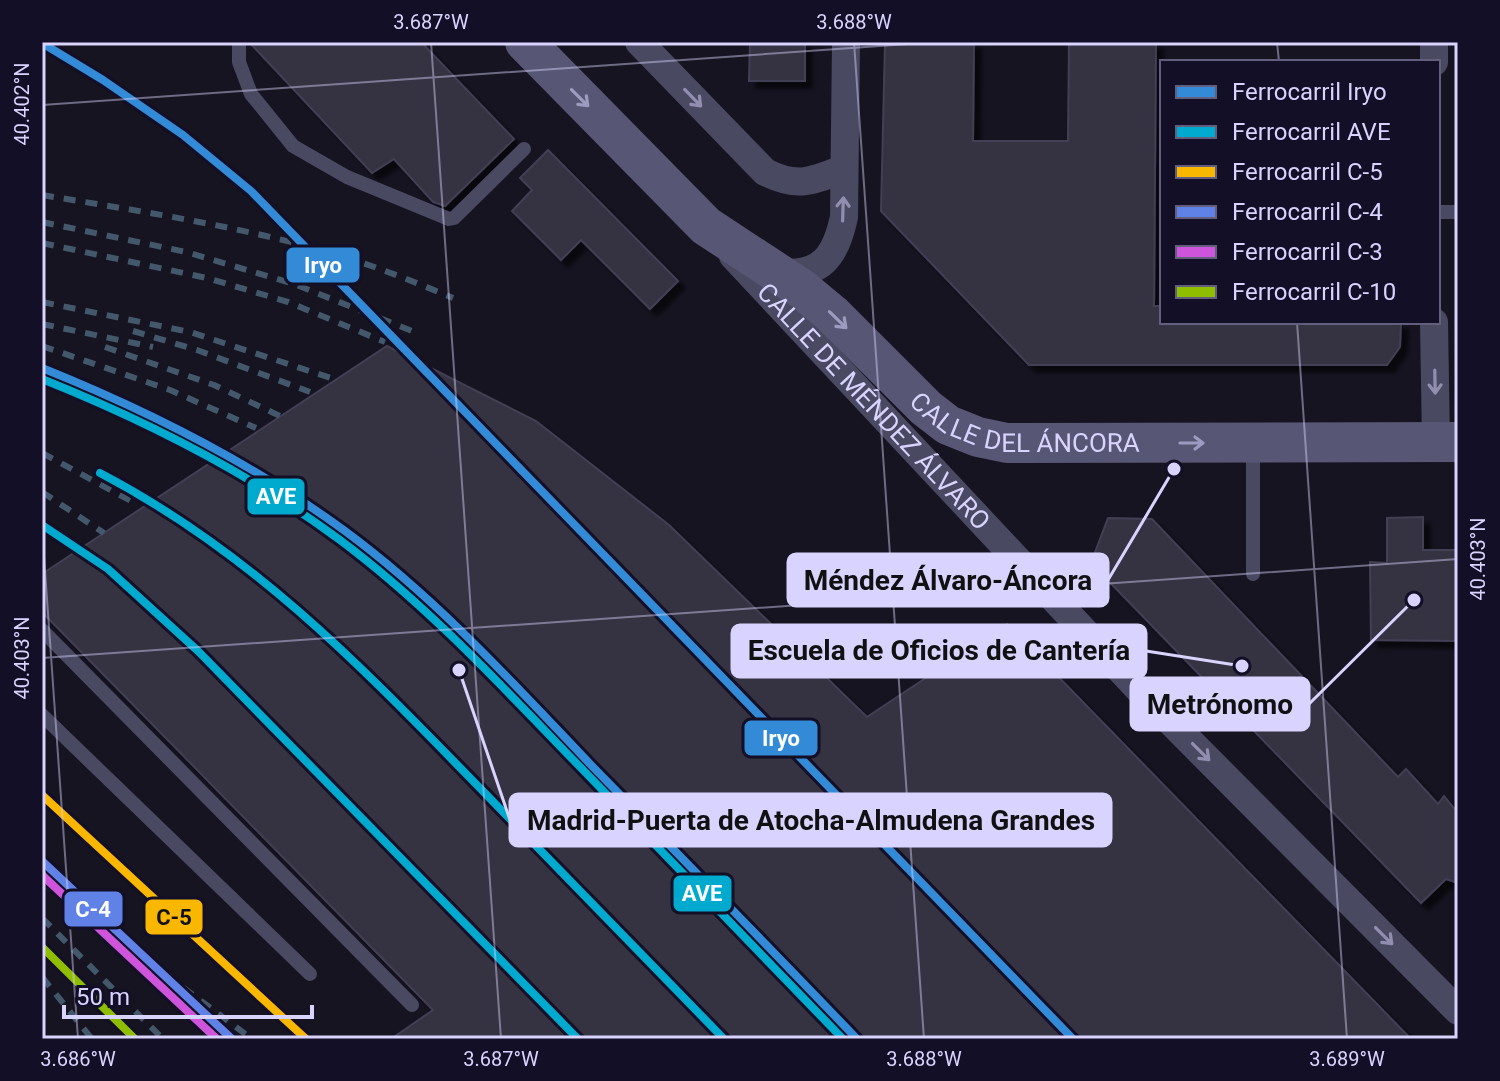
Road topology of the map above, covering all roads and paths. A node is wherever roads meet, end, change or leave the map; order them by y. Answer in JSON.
{"nodes":[{"id":1,"x":239,"y":42,"type":"edge"},
{"id":2,"x":525,"y":42,"type":"edge"},
{"id":3,"x":639,"y":42,"type":"edge"},
{"id":4,"x":846,"y":42,"type":"edge"},
{"id":5,"x":524,"y":149,"type":"dead end"},
{"id":6,"x":843,"y":169,"type":"junction"},
{"id":7,"x":706,"y":226,"type":"junction"},
{"id":8,"x":779,"y":272,"type":"junction"},
{"id":9,"x":1434,"y":324,"type":"edge"},
{"id":10,"x":1447,"y":442,"type":"edge"},
{"id":11,"x":1253,"y":443,"type":"junction"},
{"id":12,"x":1253,"y":574,"type":"dead end"},
{"id":13,"x":42,"y":630,"type":"edge"},
{"id":14,"x":42,"y":715,"type":"edge"},
{"id":15,"x":310,"y":974,"type":"dead end"},
{"id":16,"x":412,"y":1005,"type":"dead end"},
{"id":17,"x":1458,"y":1011,"type":"edge"}],
"edges":[{"from":1,"to":5,"type":"lane"},
{"from":2,"to":7,"type":"main road","name":"CALLE DE MÉNDEZ ÁLVARO","one_way":true},
{"from":3,"to":6,"type":"street","one_way":true},
{"from":4,"to":6,"type":"street"},
{"from":8,"to":6,"type":"street","one_way":true},
{"from":7,"to":8,"type":"main road","name":"CALLE DEL ÁNCORA"},
{"from":7,"to":17,"type":"street","name":"CALLE DE MÉNDEZ ÁLVARO","one_way":true},
{"from":8,"to":11,"type":"main road","name":"CALLE DEL ÁNCORA","one_way":true},
{"from":9,"to":10,"type":"street","one_way":true},
{"from":10,"to":11,"type":"main road","name":"CALLE DEL ÁNCORA"},
{"from":11,"to":12,"type":"lane"},
{"from":13,"to":16,"type":"lane"},
{"from":14,"to":15,"type":"lane"}]}
